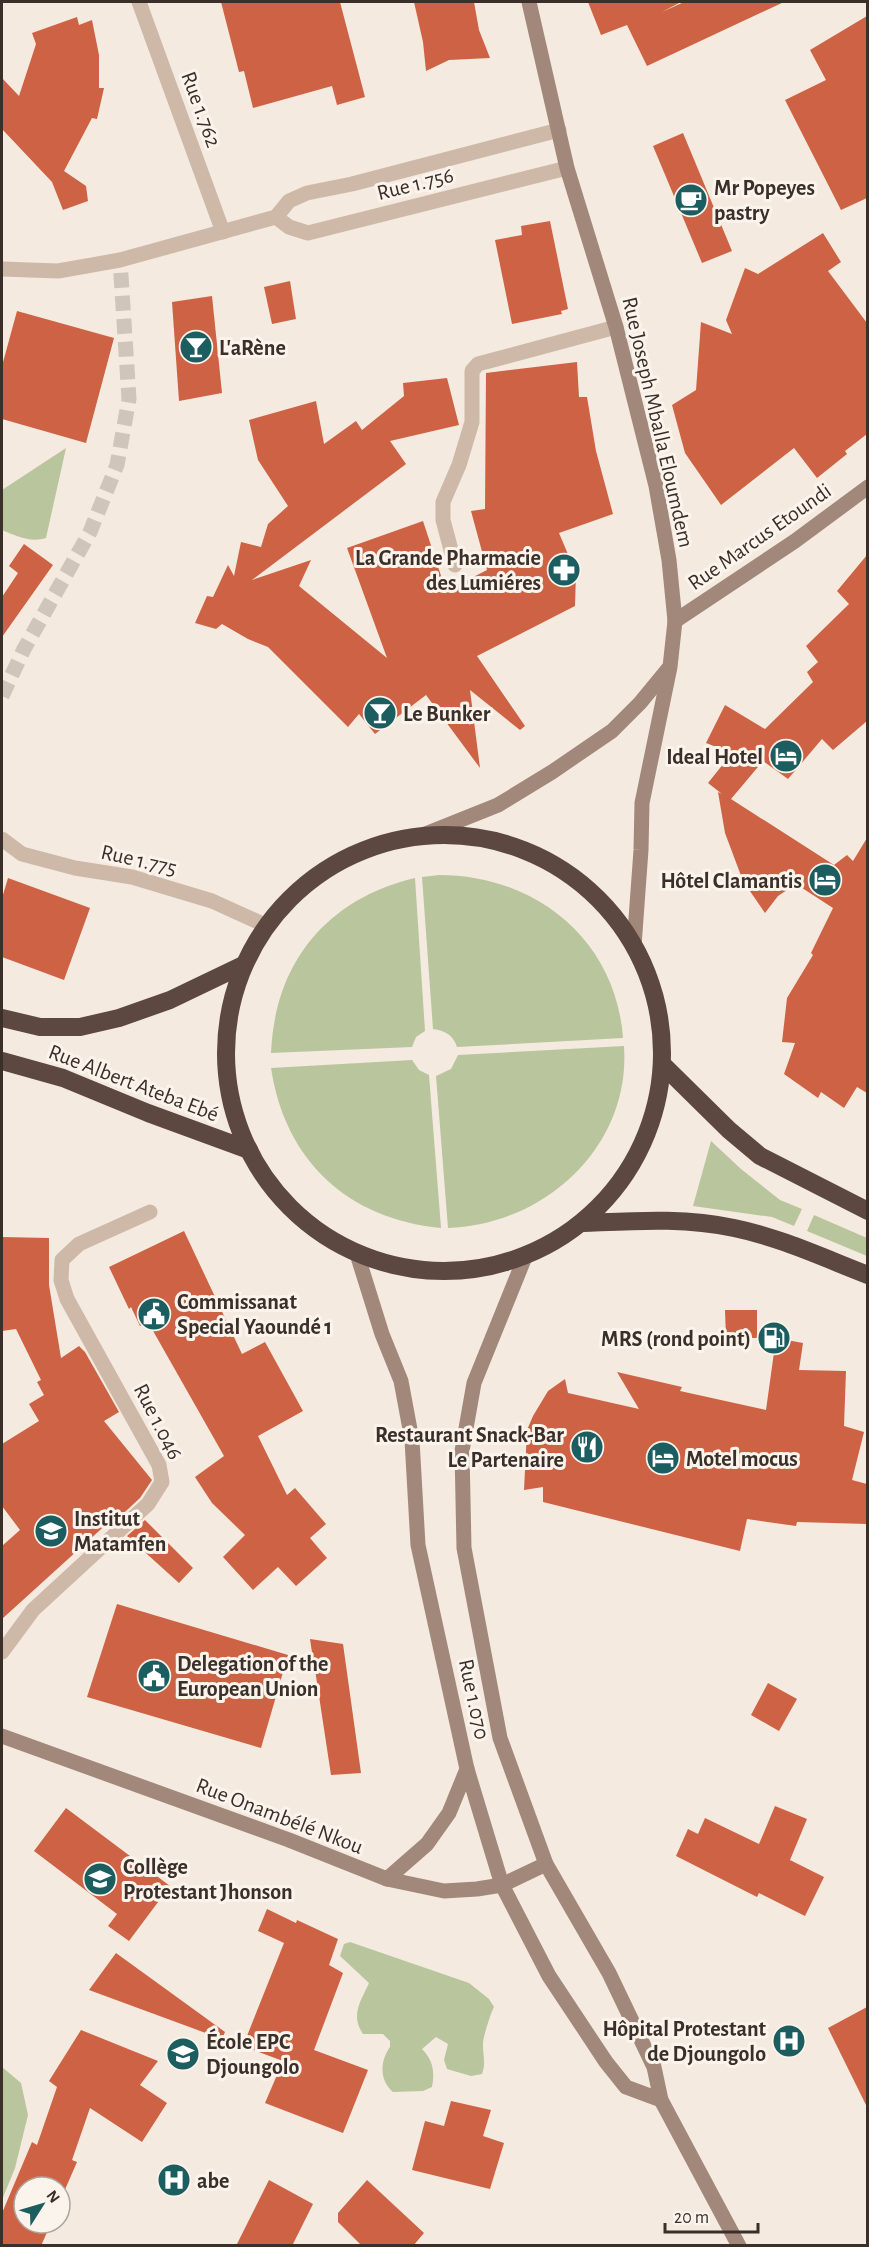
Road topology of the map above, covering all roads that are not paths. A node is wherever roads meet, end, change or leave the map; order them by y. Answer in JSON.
{"nodes":[{"id":1,"x":139,"y":2,"type":"edge"},
{"id":2,"x":529,"y":2,"type":"edge"},
{"id":3,"x":559,"y":130,"type":"junction"},
{"id":4,"x":567,"y":168,"type":"junction"},
{"id":5,"x":276,"y":217,"type":"junction"},
{"id":6,"x":223,"y":232,"type":"junction"},
{"id":7,"x":2,"y":269,"type":"edge"},
{"id":8,"x":616,"y":327,"type":"junction"},
{"id":9,"x":867,"y":487,"type":"edge"},
{"id":10,"x":455,"y":565,"type":"dead end"},
{"id":11,"x":675,"y":621,"type":"junction"},
{"id":12,"x":670,"y":667,"type":"junction"},
{"id":13,"x":423,"y":835,"type":"junction"},
{"id":14,"x":2,"y":839,"type":"edge"},
{"id":15,"x":265,"y":925,"type":"junction"},
{"id":16,"x":634,"y":946,"type":"junction"},
{"id":17,"x":243,"y":965,"type":"junction"},
{"id":18,"x":2,"y":1018,"type":"edge"},
{"id":19,"x":2,"y":1061,"type":"edge"},
{"id":20,"x":662,"y":1064,"type":"junction"},
{"id":21,"x":249,"y":1150,"type":"junction"},
{"id":22,"x":867,"y":1211,"type":"edge"},
{"id":23,"x":150,"y":1212,"type":"dead end"},
{"id":24,"x":583,"y":1223,"type":"junction"},
{"id":25,"x":357,"y":1254,"type":"junction"},
{"id":26,"x":525,"y":1257,"type":"junction"},
{"id":27,"x":867,"y":1275,"type":"edge"},
{"id":28,"x":2,"y":1652,"type":"edge"},
{"id":29,"x":2,"y":1736,"type":"edge"},
{"id":30,"x":467,"y":1769,"type":"junction"},
{"id":31,"x":546,"y":1864,"type":"junction"},
{"id":32,"x":387,"y":1879,"type":"junction"},
{"id":33,"x":502,"y":1886,"type":"junction"},
{"id":34,"x":661,"y":2100,"type":"junction"},
{"id":35,"x":739,"y":2246,"type":"edge"}],
"edges":[{"from":1,"to":6,"type":"street","name":"Rue 1.762"},
{"from":2,"to":3,"type":"main road","name":"Rue Joseph Mballa Eloumdem"},
{"from":3,"to":4,"type":"main road","name":"Rue Joseph Mballa Eloumdem"},
{"from":3,"to":5,"type":"street","name":"Rue 1.756"},
{"from":4,"to":5,"type":"street","name":"Rue 1.756"},
{"from":4,"to":8,"type":"main road","name":"Rue Joseph Mballa Eloumdem"},
{"from":5,"to":6,"type":"street","name":"Rue 1.756"},
{"from":6,"to":7,"type":"street","name":"Rue 1.756"},
{"from":8,"to":10,"type":"street"},
{"from":8,"to":11,"type":"main road","name":"Rue Joseph Mballa Eloumdem"},
{"from":9,"to":11,"type":"main road","name":"Rue Marcus Etoundi"},
{"from":11,"to":12,"type":"main road","name":"Rue Joseph Mballa Eloumdem"},
{"from":12,"to":13,"type":"main road"},
{"from":12,"to":16,"type":"main road","name":"Rue Joseph Mballa Eloumdem"},
{"from":13,"to":15,"type":"highway"},
{"from":13,"to":16,"type":"highway"},
{"from":14,"to":15,"type":"street","name":"Rue 1.775"},
{"from":15,"to":17,"type":"highway"},
{"from":16,"to":20,"type":"highway"},
{"from":17,"to":18,"type":"highway","name":"Rue Albert Ateba Ebé"},
{"from":17,"to":21,"type":"highway"},
{"from":19,"to":21,"type":"highway","name":"Rue Albert Ateba Ebé"},
{"from":20,"to":22,"type":"highway"},
{"from":20,"to":24,"type":"highway"},
{"from":21,"to":25,"type":"highway"},
{"from":23,"to":28,"type":"street","name":"Rue 1.046"},
{"from":24,"to":26,"type":"highway"},
{"from":24,"to":27,"type":"highway"},
{"from":25,"to":26,"type":"highway"},
{"from":25,"to":30,"type":"main road","name":"Rue 1.070"},
{"from":26,"to":31,"type":"main road","name":"Rue 1.070"},
{"from":29,"to":32,"type":"main road","name":"Rue Onambélé Nkou"},
{"from":30,"to":32,"type":"main road"},
{"from":30,"to":33,"type":"main road","name":"Rue 1.070"},
{"from":31,"to":33,"type":"main road","name":"Rue Onambélé Nkou"},
{"from":31,"to":34,"type":"main road","name":"Rue 1.070"},
{"from":32,"to":33,"type":"main road","name":"Rue Onambélé Nkou"},
{"from":33,"to":34,"type":"main road","name":"Rue 1.070"},
{"from":34,"to":35,"type":"main road","name":"Rue 1.070"}]}
